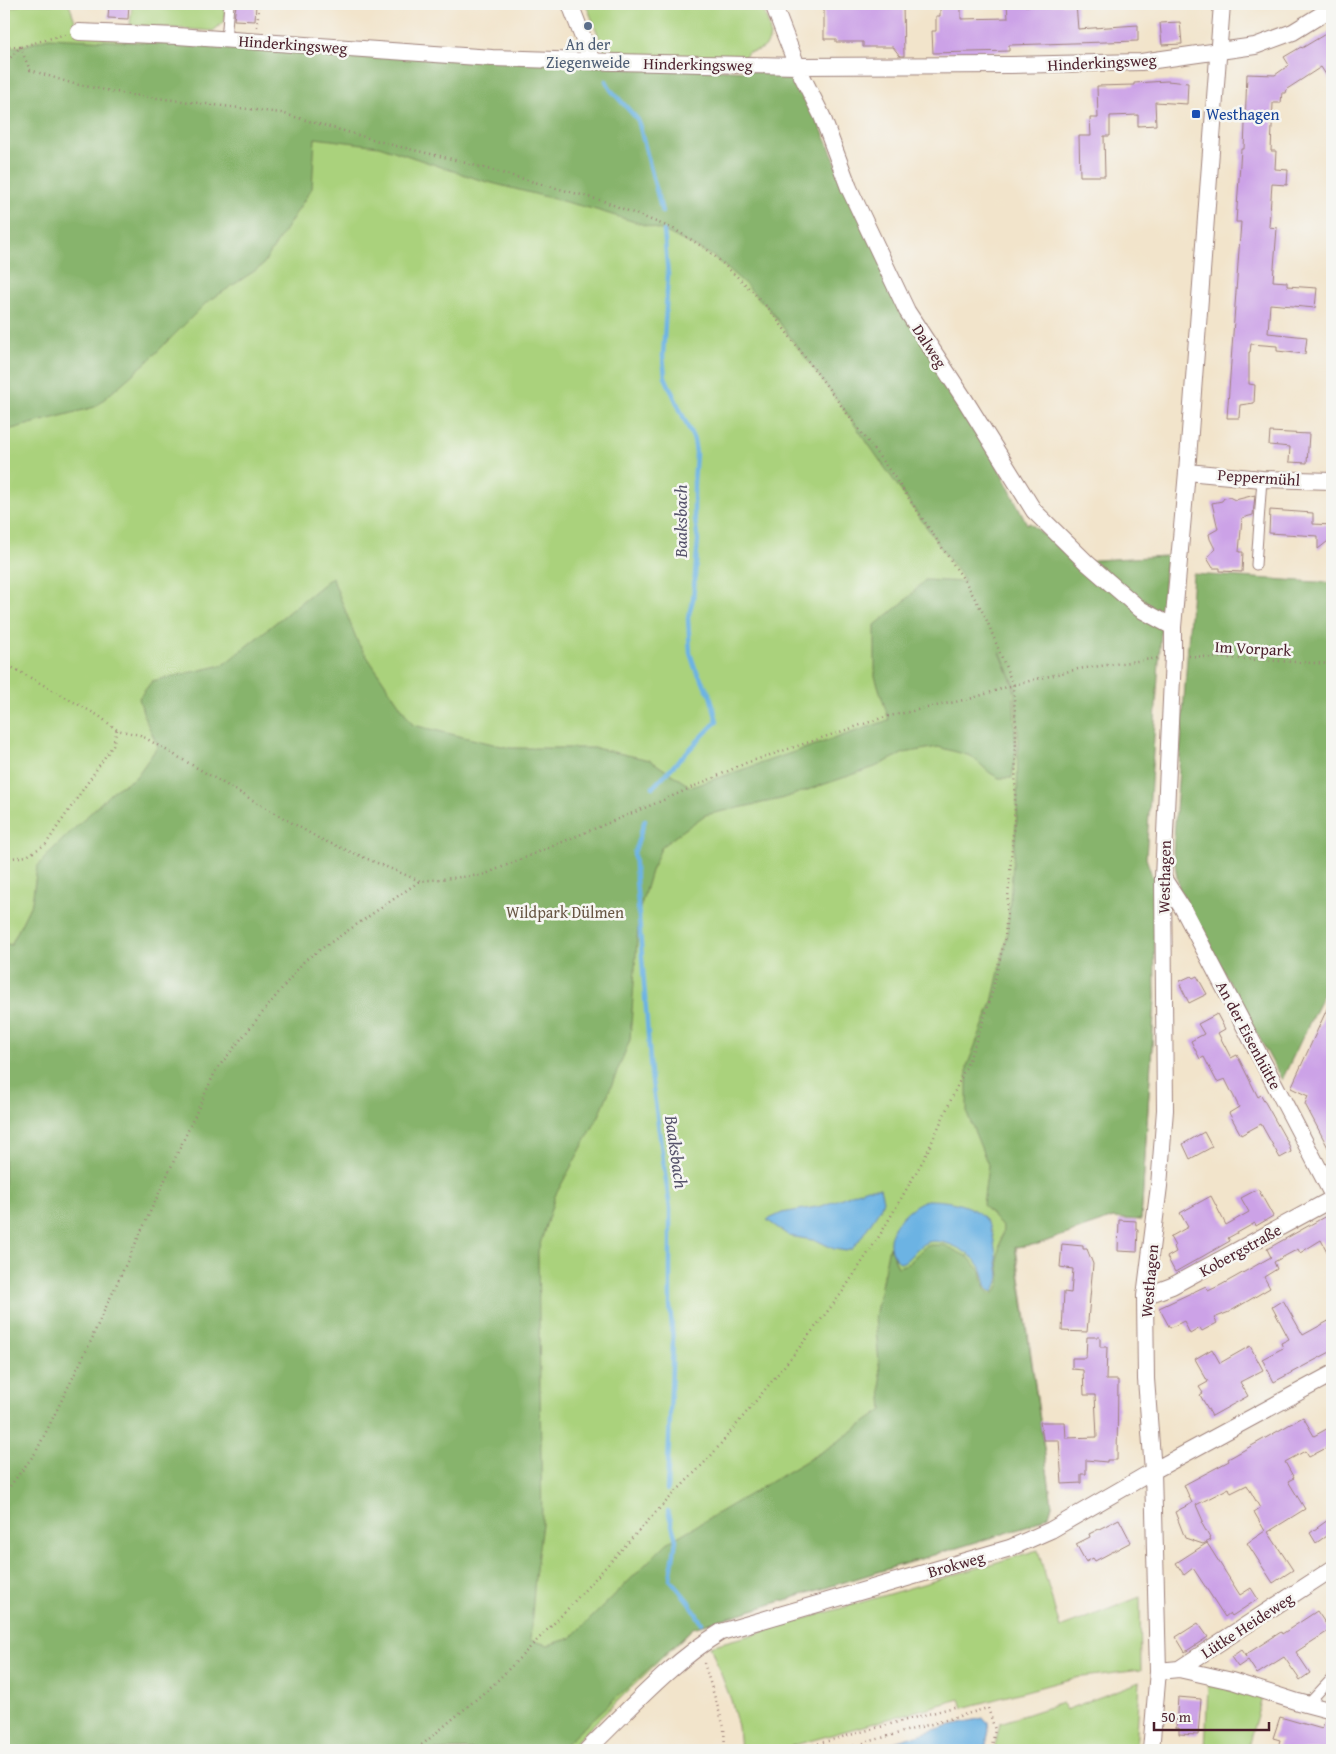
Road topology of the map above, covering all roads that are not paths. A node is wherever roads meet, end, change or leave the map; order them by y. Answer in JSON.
{"nodes":[{"id":1,"x":229,"y":4,"type":"edge"},
{"id":2,"x":570,"y":4,"type":"edge"},
{"id":3,"x":774,"y":4,"type":"edge"},
{"id":4,"x":1222,"y":4,"type":"edge"},
{"id":5,"x":1332,"y":8,"type":"edge"},
{"id":6,"x":79,"y":32,"type":"road end"},
{"id":7,"x":226,"y":40,"type":"junction"},
{"id":8,"x":1218,"y":52,"type":"junction"},
{"id":9,"x":592,"y":61,"type":"junction"},
{"id":10,"x":798,"y":66,"type":"junction"},
{"id":11,"x":1186,"y":472,"type":"junction"},
{"id":12,"x":1262,"y":479,"type":"junction"},
{"id":13,"x":1332,"y":481,"type":"edge"},
{"id":14,"x":1256,"y":565,"type":"dead end"},
{"id":15,"x":1173,"y":627,"type":"junction"},
{"id":16,"x":1162,"y":878,"type":"junction"},
{"id":17,"x":1332,"y":1194,"type":"edge"},
{"id":18,"x":1332,"y":1199,"type":"edge"},
{"id":19,"x":1145,"y":1296,"type":"junction"},
{"id":20,"x":1332,"y":1374,"type":"edge"},
{"id":21,"x":1153,"y":1471,"type":"junction"},
{"id":22,"x":1332,"y":1569,"type":"edge"},
{"id":23,"x":1179,"y":1669,"type":"junction"},
{"id":24,"x":1158,"y":1671,"type":"junction"},
{"id":25,"x":1332,"y":1678,"type":"edge"},
{"id":26,"x":1307,"y":1705,"type":"junction"},
{"id":27,"x":1332,"y":1711,"type":"edge"},
{"id":28,"x":587,"y":1750,"type":"edge"},
{"id":29,"x":1151,"y":1750,"type":"edge"}],
"edges":[{"from":1,"to":7,"type":"lane"},
{"from":2,"to":9,"type":"street"},
{"from":3,"to":10,"type":"street","name":"Dalweg"},
{"from":4,"to":8,"type":"street","name":"Westhagen"},
{"from":5,"to":8,"type":"street","name":"Hinderkingsweg"},
{"from":6,"to":7,"type":"street","name":"Hinderkingsweg"},
{"from":7,"to":9,"type":"street","name":"Hinderkingsweg"},
{"from":8,"to":10,"type":"street","name":"Hinderkingsweg"},
{"from":8,"to":11,"type":"street","name":"Westhagen"},
{"from":9,"to":10,"type":"street","name":"Hinderkingsweg"},
{"from":10,"to":15,"type":"street","name":"Dalweg"},
{"from":11,"to":12,"type":"street","name":"Peppermühl"},
{"from":11,"to":15,"type":"street","name":"Westhagen"},
{"from":12,"to":13,"type":"street","name":"Peppermühl"},
{"from":12,"to":14,"type":"lane"},
{"from":15,"to":16,"type":"street","name":"Westhagen"},
{"from":16,"to":17,"type":"street","name":"An der Eisenhütte"},
{"from":16,"to":19,"type":"street","name":"Westhagen"},
{"from":18,"to":19,"type":"street","name":"Kobergstraße"},
{"from":19,"to":21,"type":"street","name":"Westhagen"},
{"from":20,"to":21,"type":"street","name":"Brokweg"},
{"from":21,"to":24,"type":"street","name":"Westhagen"},
{"from":21,"to":28,"type":"street","name":"Brokweg"},
{"from":22,"to":23,"type":"street","name":"Lütke Heideweg"},
{"from":23,"to":24,"type":"street","name":"Lütke Heideweg"},
{"from":23,"to":26,"type":"street"},
{"from":24,"to":29,"type":"street","name":"Westhagen"},
{"from":25,"to":26,"type":"lane"},
{"from":26,"to":27,"type":"street"}]}
